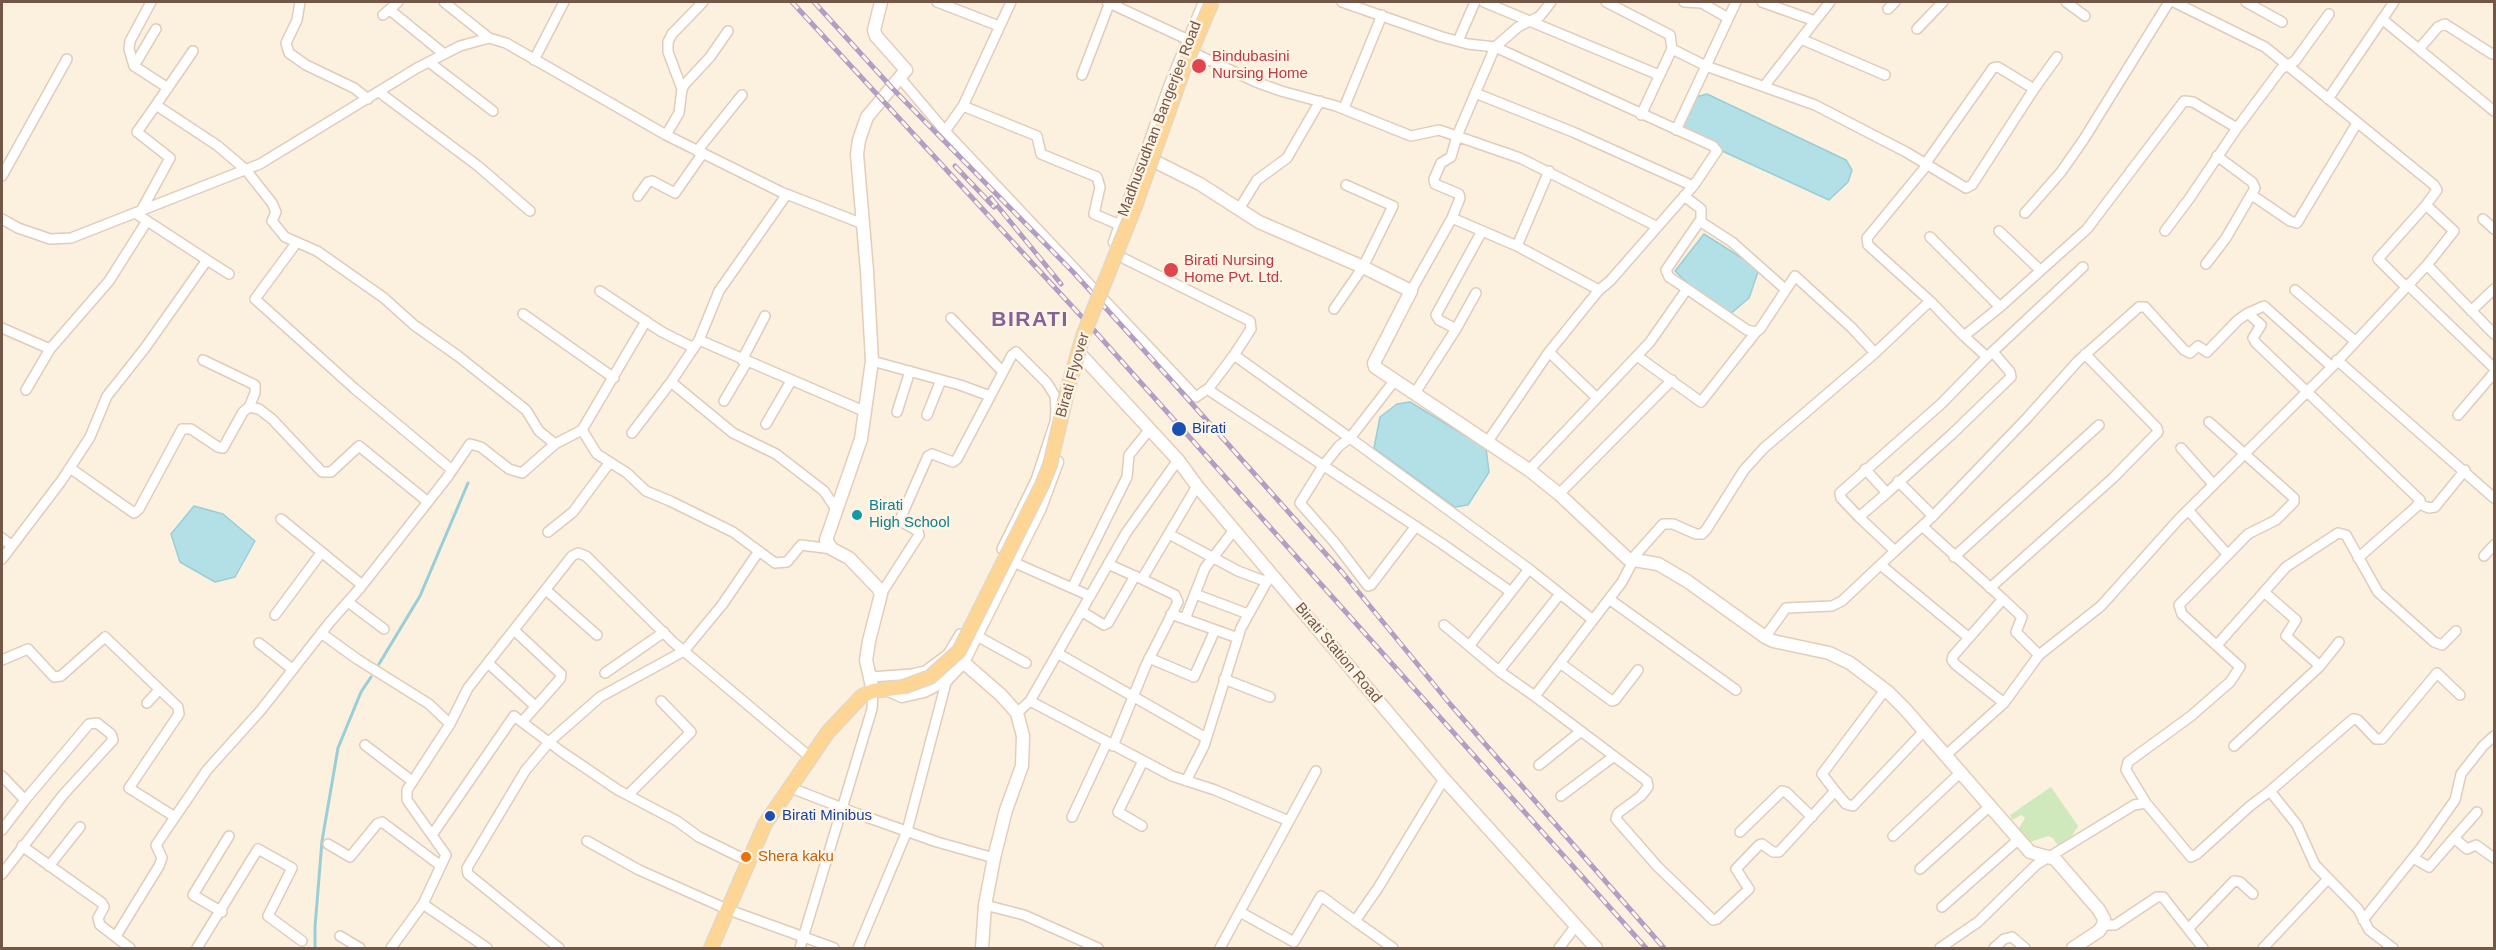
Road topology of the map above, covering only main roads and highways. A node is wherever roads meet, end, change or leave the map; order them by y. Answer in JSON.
{"nodes":[{"id":1,"x":1212,"y":2,"type":"edge"},
{"id":2,"x":711,"y":948,"type":"edge"}],
"edges":[{"from":1,"to":2,"type":"main road","name":"Birati Flyover","bridge":true}]}
